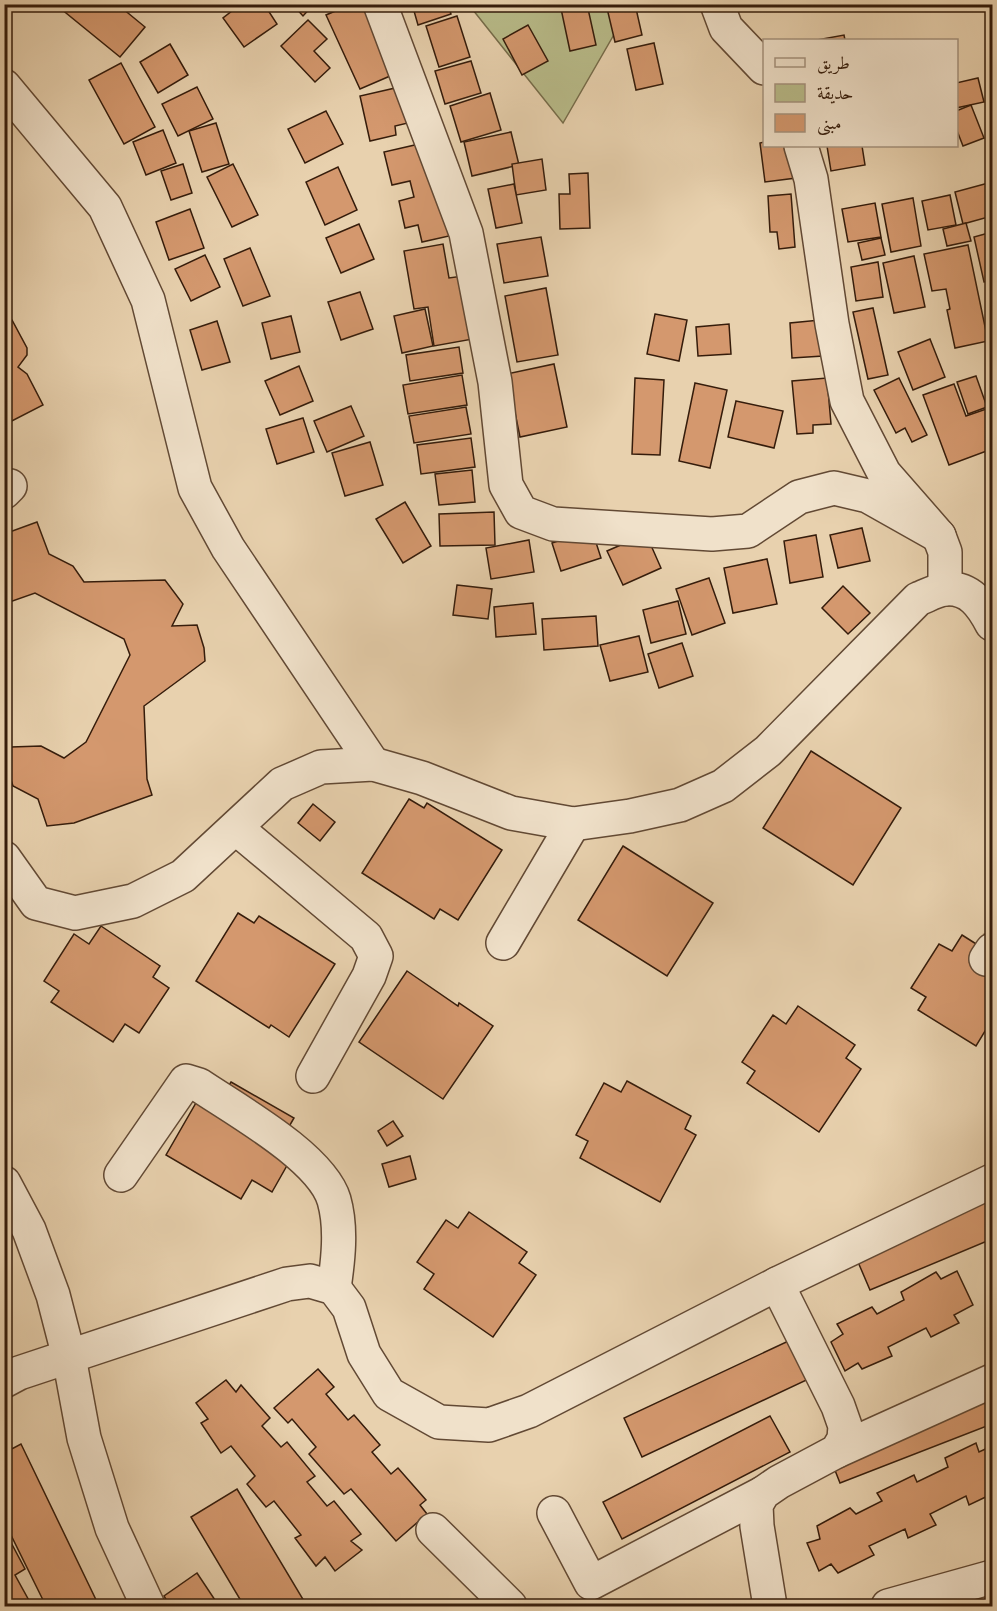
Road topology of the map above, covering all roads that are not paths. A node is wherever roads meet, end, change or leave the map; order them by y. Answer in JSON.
{"nodes":[{"id":1,"x":380,"y":4,"type":"edge"},
{"id":2,"x":717,"y":4,"type":"edge"},
{"id":3,"x":763,"y":66,"type":"edge"},
{"id":4,"x":4,"y":86,"type":"edge"},
{"id":5,"x":801,"y":147,"type":"edge"},
{"id":6,"x":939,"y":536,"type":"junction"},
{"id":7,"x":945,"y":589,"type":"junction"},
{"id":8,"x":993,"y":624,"type":"edge"},
{"id":9,"x":373,"y":764,"type":"junction"},
{"id":10,"x":573,"y":824,"type":"junction"},
{"id":11,"x":236,"y":828,"type":"junction"},
{"id":12,"x":4,"y":858,"type":"edge"},
{"id":13,"x":503,"y":944,"type":"dead end"},
{"id":14,"x":313,"y":1076,"type":"dead end"},
{"id":15,"x":121,"y":1175,"type":"dead end"},
{"id":16,"x":993,"y":1181,"type":"edge"},
{"id":17,"x":4,"y":1183,"type":"edge"},
{"id":18,"x":777,"y":1284,"type":"junction"},
{"id":19,"x":334,"y":1288,"type":"junction"},
{"id":20,"x":69,"y":1357,"type":"junction"},
{"id":21,"x":4,"y":1381,"type":"edge"},
{"id":22,"x":993,"y":1381,"type":"edge"},
{"id":23,"x":837,"y":1451,"type":"junction"},
{"id":24,"x":763,"y":1493,"type":"junction"},
{"id":25,"x":554,"y":1512,"type":"dead end"},
{"id":26,"x":434,"y":1530,"type":"dead end"},
{"id":27,"x":993,"y":1577,"type":"edge"},
{"id":28,"x":148,"y":1606,"type":"edge"},
{"id":29,"x":510,"y":1606,"type":"edge"},
{"id":30,"x":770,"y":1606,"type":"edge"},
{"id":31,"x":888,"y":1606,"type":"edge"}],
"edges":[{"from":1,"to":6,"type":"street"},
{"from":2,"to":3,"type":"street"},
{"from":4,"to":9,"type":"street"},
{"from":5,"to":6,"type":"street"},
{"from":6,"to":7,"type":"street"},
{"from":7,"to":8,"type":"street"},
{"from":7,"to":10,"type":"street"},
{"from":9,"to":10,"type":"street"},
{"from":9,"to":11,"type":"street"},
{"from":10,"to":13,"type":"street"},
{"from":11,"to":12,"type":"street"},
{"from":11,"to":14,"type":"street"},
{"from":15,"to":19,"type":"street"},
{"from":16,"to":18,"type":"street"},
{"from":17,"to":20,"type":"street"},
{"from":18,"to":19,"type":"street"},
{"from":18,"to":23,"type":"street"},
{"from":19,"to":20,"type":"street"},
{"from":20,"to":21,"type":"street"},
{"from":20,"to":28,"type":"street"},
{"from":22,"to":23,"type":"street"},
{"from":23,"to":24,"type":"street"},
{"from":24,"to":25,"type":"street"},
{"from":24,"to":30,"type":"street"},
{"from":26,"to":29,"type":"street"},
{"from":27,"to":31,"type":"street"}]}
